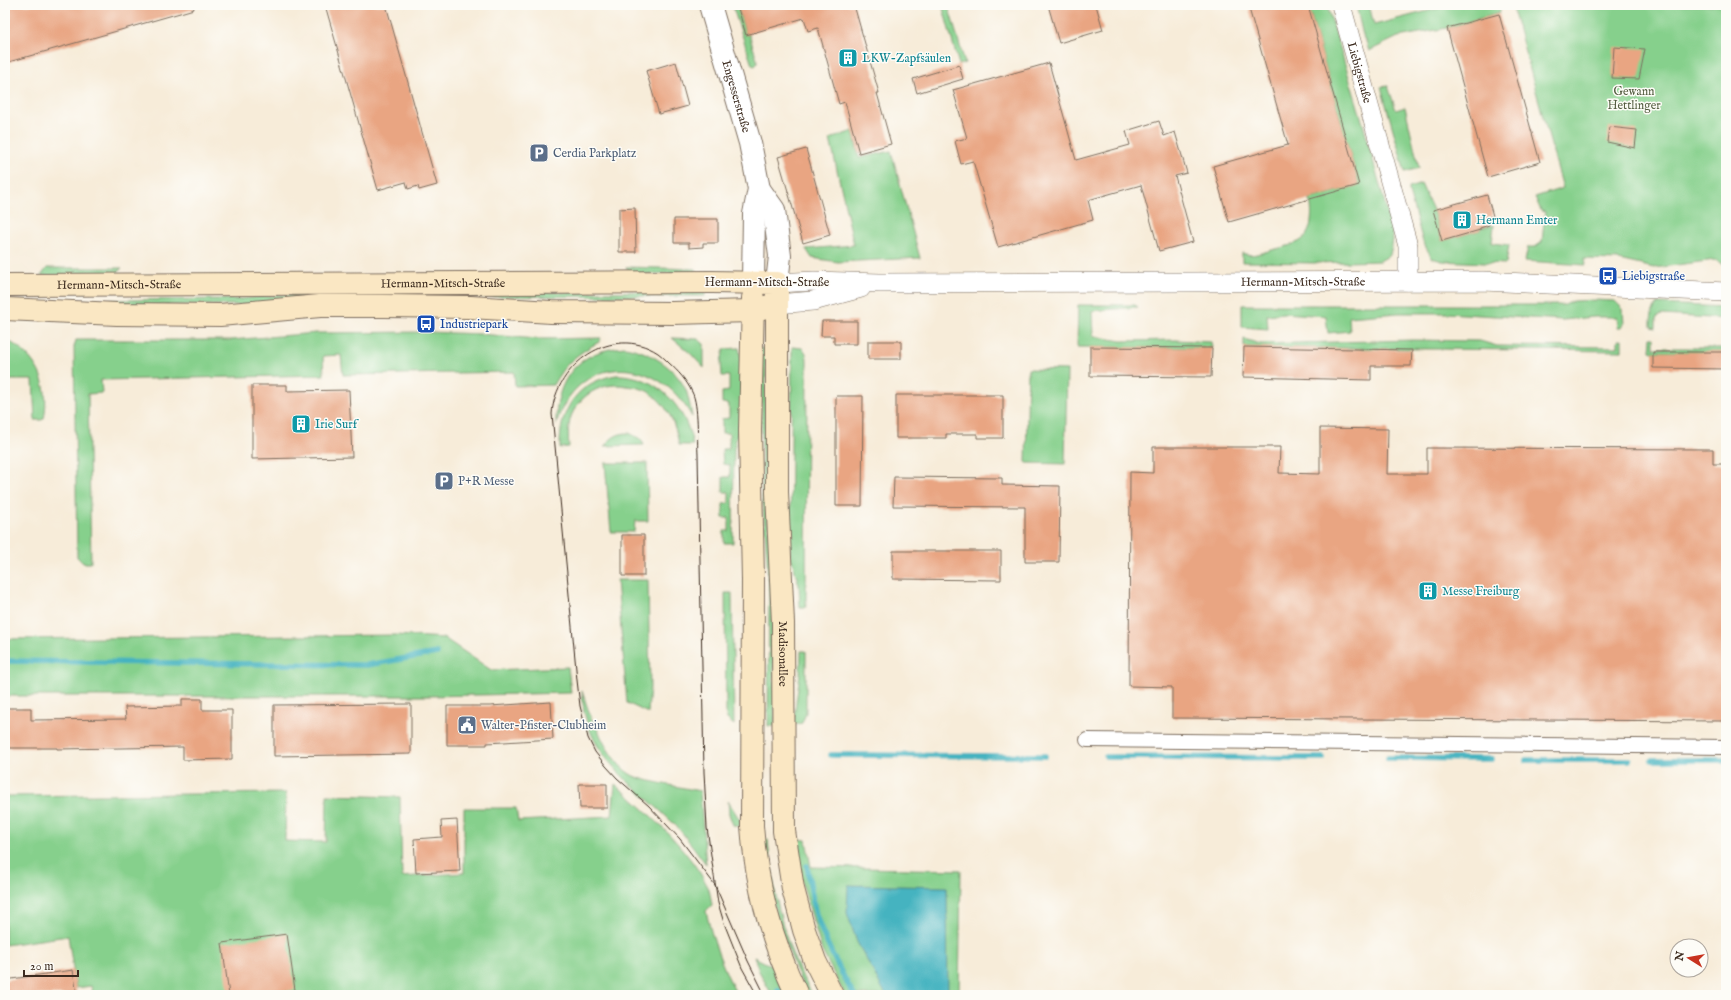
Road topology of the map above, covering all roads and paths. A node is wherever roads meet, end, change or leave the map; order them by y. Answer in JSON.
{"nodes":[{"id":1,"x":710,"y":5,"type":"edge"},
{"id":2,"x":1341,"y":5,"type":"edge"},
{"id":3,"x":759,"y":189,"type":"junction"},
{"id":4,"x":1408,"y":281,"type":"junction"},
{"id":5,"x":753,"y":282,"type":"junction"},
{"id":6,"x":777,"y":283,"type":"junction"},
{"id":7,"x":880,"y":283,"type":"junction"},
{"id":8,"x":62,"y":284,"type":"junction"},
{"id":9,"x":5,"y":285,"type":"edge"},
{"id":10,"x":1726,"y":292,"type":"edge"},
{"id":11,"x":776,"y":304,"type":"junction"},
{"id":12,"x":5,"y":309,"type":"edge"},
{"id":13,"x":752,"y":311,"type":"junction"},
{"id":14,"x":61,"y":312,"type":"junction"},
{"id":15,"x":1087,"y":740,"type":"dead end"},
{"id":16,"x":1726,"y":747,"type":"edge"},
{"id":17,"x":797,"y":995,"type":"edge"},
{"id":18,"x":832,"y":995,"type":"edge"}],
"edges":[{"from":1,"to":3,"type":"street","name":"Engesserstraße"},
{"from":2,"to":4,"type":"street","name":"Liebigstraße"},
{"from":3,"to":5,"type":"street","name":"Engesserstraße"},
{"from":3,"to":6,"type":"street","name":"Engesserstraße"},
{"from":4,"to":7,"type":"street","name":"Hermann-Mitsch-Straße"},
{"from":4,"to":10,"type":"street","name":"Hermann-Mitsch-Straße"},
{"from":5,"to":6,"type":"main road","name":"Hermann-Mitsch-Straße"},
{"from":5,"to":8,"type":"main road","name":"Hermann-Mitsch-Straße"},
{"from":5,"to":13,"type":"main road"},
{"from":6,"to":7,"type":"street","name":"Hermann-Mitsch-Straße"},
{"from":6,"to":11,"type":"main road","name":"Engesserstraße"},
{"from":7,"to":11,"type":"street","name":"Hermann-Mitsch-Straße"},
{"from":8,"to":9,"type":"main road","name":"Hermann-Mitsch-Straße"},
{"from":8,"to":14,"type":"main road"},
{"from":11,"to":13,"type":"main road","name":"Hermann-Mitsch-Straße"},
{"from":11,"to":18,"type":"main road","name":"Madisonallee"},
{"from":12,"to":14,"type":"main road","name":"Hermann-Mitsch-Straße"},
{"from":13,"to":14,"type":"main road","name":"Hermann-Mitsch-Straße"},
{"from":13,"to":17,"type":"main road"},
{"from":15,"to":16,"type":"street"}]}
